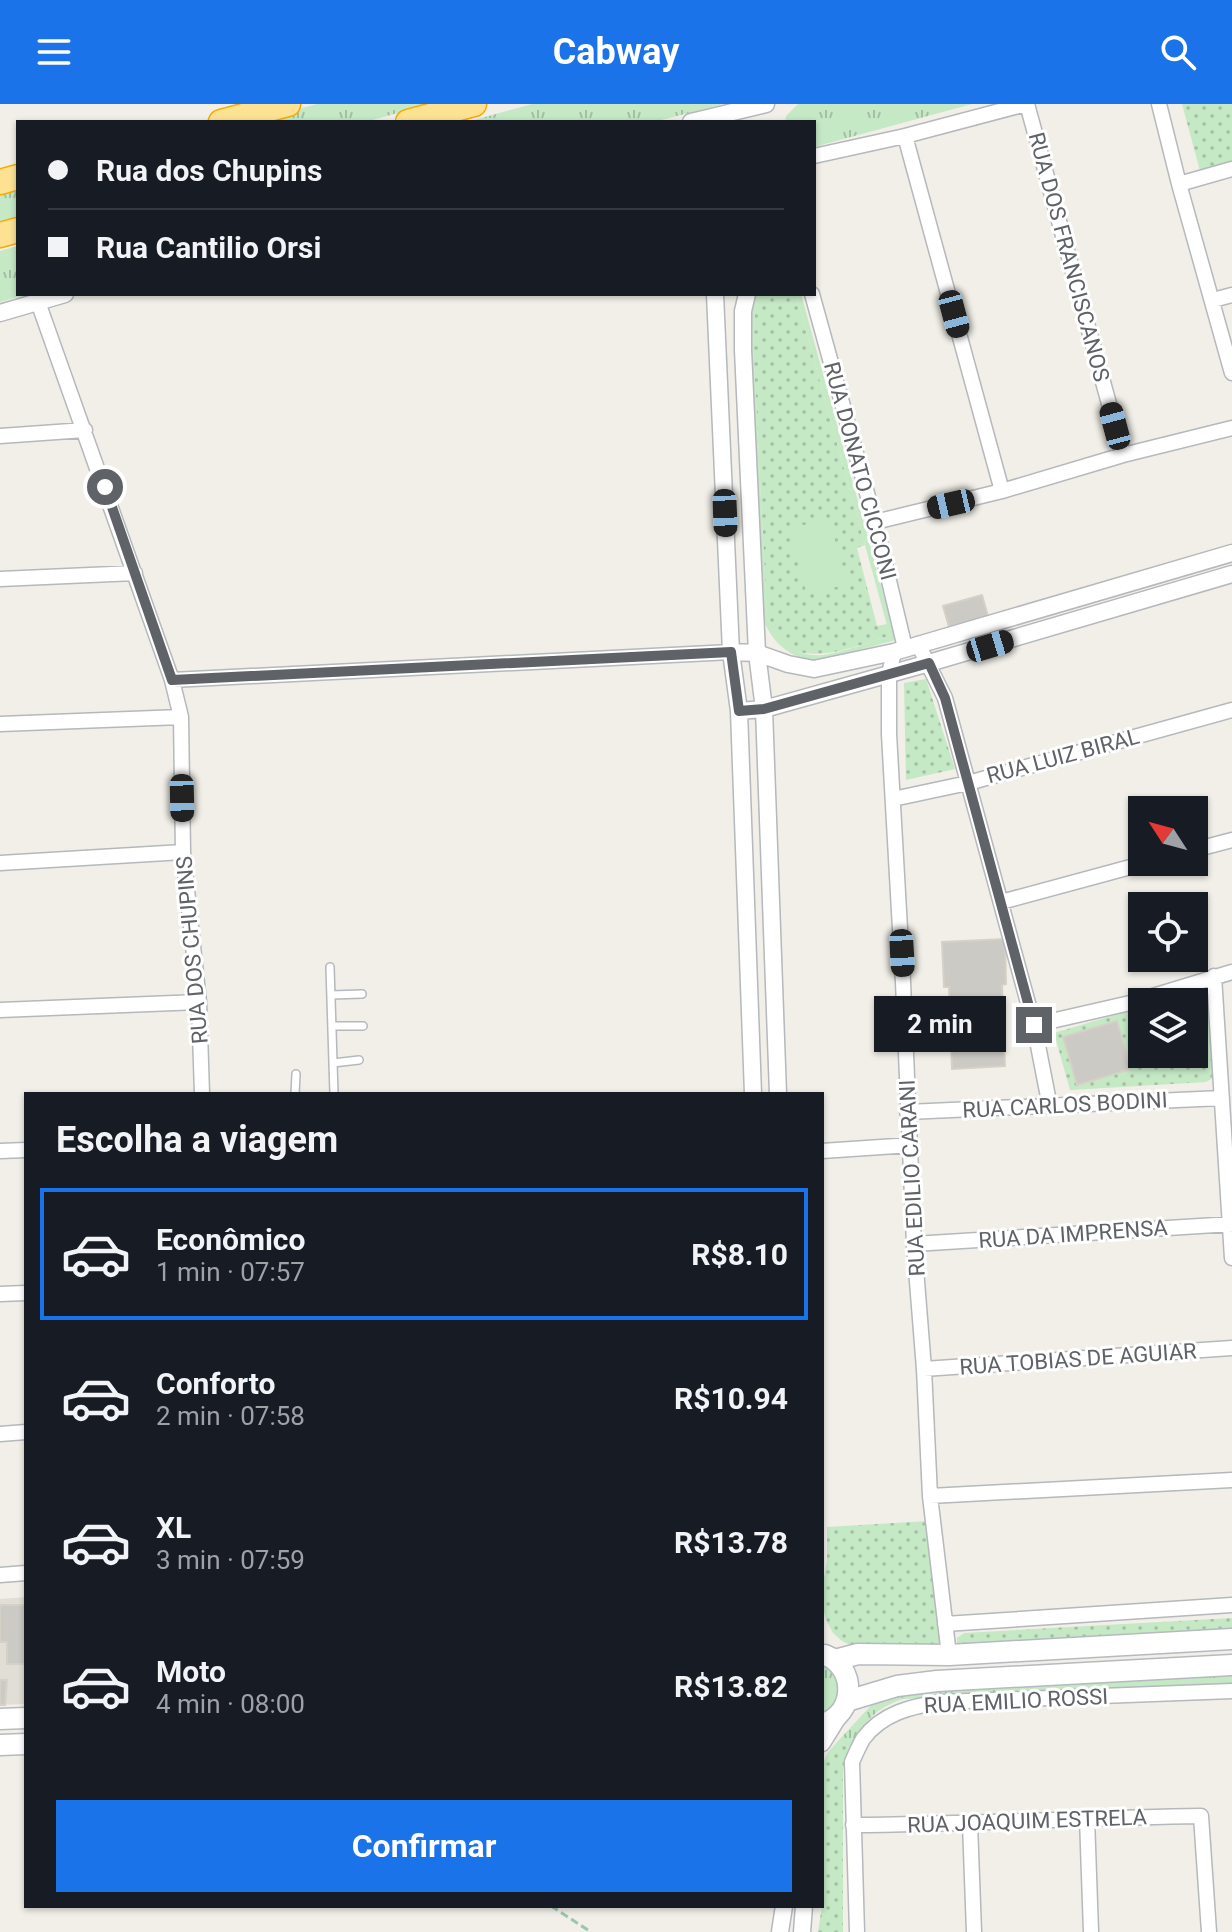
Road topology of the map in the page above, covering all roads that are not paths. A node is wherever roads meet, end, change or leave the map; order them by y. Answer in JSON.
{"nodes":[{"id":1,"x":288,"y":104,"type":"edge"},
{"id":2,"x":474,"y":104,"type":"edge"},
{"id":3,"x":767,"y":104,"type":"edge"},
{"id":4,"x":1027,"y":104,"type":"edge"},
{"id":5,"x":1159,"y":104,"type":"edge"},
{"id":6,"x":228,"y":120,"type":"edge"},
{"id":7,"x":415,"y":120,"type":"edge"},
{"id":8,"x":702,"y":120,"type":"edge"},
{"id":9,"x":905,"y":136,"type":"junction"},
{"id":10,"x":816,"y":156,"type":"edge"},
{"id":11,"x":1232,"y":169,"type":"edge"},
{"id":12,"x":1179,"y":184,"type":"junction"},
{"id":13,"x":1232,"y":295,"type":"edge"},
{"id":14,"x":58,"y":296,"type":"edge"},
{"id":15,"x":715,"y":296,"type":"edge"},
{"id":16,"x":747,"y":296,"type":"edge"},
{"id":17,"x":813,"y":296,"type":"edge"},
{"id":18,"x":1213,"y":300,"type":"junction"},
{"id":19,"x":38,"y":302,"type":"junction"},
{"id":20,"x":0,"y":313,"type":"edge"},
{"id":21,"x":1232,"y":373,"type":"edge"},
{"id":22,"x":1232,"y":428,"type":"edge"},
{"id":23,"x":85,"y":430,"type":"junction"},
{"id":24,"x":0,"y":436,"type":"edge"},
{"id":25,"x":1123,"y":455,"type":"junction"},
{"id":26,"x":1002,"y":491,"type":"junction"},
{"id":27,"x":875,"y":522,"type":"junction"},
{"id":28,"x":1232,"y":553,"type":"edge"},
{"id":29,"x":135,"y":573,"type":"junction"},
{"id":30,"x":1232,"y":574,"type":"edge"},
{"id":31,"x":0,"y":579,"type":"edge"},
{"id":32,"x":906,"y":648,"type":"junction"},
{"id":33,"x":731,"y":652,"type":"junction"},
{"id":34,"x":757,"y":653,"type":"junction"},
{"id":35,"x":929,"y":663,"type":"junction"},
{"id":36,"x":889,"y":674,"type":"junction"},
{"id":37,"x":172,"y":680,"type":"junction"},
{"id":38,"x":764,"y":709,"type":"junction"},
{"id":39,"x":1232,"y":710,"type":"edge"},
{"id":40,"x":739,"y":711,"type":"junction"},
{"id":41,"x":181,"y":717,"type":"junction"},
{"id":42,"x":0,"y":724,"type":"edge"},
{"id":43,"x":968,"y":783,"type":"junction"},
{"id":44,"x":893,"y":799,"type":"junction"},
{"id":45,"x":1232,"y":840,"type":"edge"},
{"id":46,"x":1208,"y":846,"type":"edge"},
{"id":47,"x":183,"y":852,"type":"junction"},
{"id":48,"x":0,"y":863,"type":"edge"},
{"id":49,"x":1128,"y":868,"type":"edge"},
{"id":50,"x":1001,"y":902,"type":"junction"},
{"id":51,"x":330,"y":967,"type":"dead end"},
{"id":52,"x":1232,"y":972,"type":"edge"},
{"id":53,"x":1214,"y":976,"type":"junction"},
{"id":54,"x":362,"y":994,"type":"dead end"},
{"id":55,"x":331,"y":995,"type":"junction"},
{"id":56,"x":199,"y":1002,"type":"junction"},
{"id":57,"x":0,"y":1010,"type":"edge"},
{"id":58,"x":1034,"y":1025,"type":"junction"},
{"id":59,"x":332,"y":1026,"type":"junction"},
{"id":60,"x":363,"y":1026,"type":"dead end"},
{"id":61,"x":359,"y":1060,"type":"dead end"},
{"id":62,"x":333,"y":1063,"type":"junction"},
{"id":63,"x":296,"y":1074,"type":"dead end"},
{"id":64,"x":202,"y":1092,"type":"edge"},
{"id":65,"x":295,"y":1092,"type":"edge"},
{"id":66,"x":334,"y":1092,"type":"edge"},
{"id":67,"x":753,"y":1092,"type":"edge"},
{"id":68,"x":778,"y":1092,"type":"edge"},
{"id":69,"x":1222,"y":1098,"type":"junction"},
{"id":70,"x":1050,"y":1107,"type":"junction"},
{"id":71,"x":907,"y":1112,"type":"junction"},
{"id":72,"x":911,"y":1145,"type":"junction"},
{"id":73,"x":24,"y":1150,"type":"edge"},
{"id":74,"x":0,"y":1151,"type":"edge"},
{"id":75,"x":824,"y":1151,"type":"edge"},
{"id":76,"x":1231,"y":1224,"type":"edge"},
{"id":77,"x":914,"y":1244,"type":"junction"},
{"id":78,"x":1232,"y":1258,"type":"edge"},
{"id":79,"x":24,"y":1293,"type":"edge"},
{"id":80,"x":0,"y":1294,"type":"edge"},
{"id":81,"x":1232,"y":1348,"type":"edge"},
{"id":82,"x":924,"y":1369,"type":"junction"},
{"id":83,"x":24,"y":1432,"type":"edge"},
{"id":84,"x":0,"y":1434,"type":"edge"},
{"id":85,"x":1232,"y":1480,"type":"edge"},
{"id":86,"x":930,"y":1496,"type":"junction"},
{"id":87,"x":24,"y":1573,"type":"edge"},
{"id":88,"x":0,"y":1575,"type":"edge"},
{"id":89,"x":1232,"y":1605,"type":"edge"},
{"id":90,"x":945,"y":1624,"type":"junction"},
{"id":91,"x":1232,"y":1639,"type":"edge"},
{"id":92,"x":827,"y":1655,"type":"edge"},
{"id":93,"x":949,"y":1655,"type":"junction"},
{"id":94,"x":1232,"y":1665,"type":"edge"},
{"id":95,"x":1232,"y":1691,"type":"edge"},
{"id":96,"x":844,"y":1707,"type":"junction"},
{"id":97,"x":24,"y":1718,"type":"edge"},
{"id":98,"x":0,"y":1719,"type":"edge"},
{"id":99,"x":824,"y":1723,"type":"edge"},
{"id":100,"x":824,"y":1740,"type":"edge"},
{"id":101,"x":24,"y":1744,"type":"edge"},
{"id":102,"x":0,"y":1745,"type":"edge"},
{"id":103,"x":1087,"y":1818,"type":"junction"},
{"id":104,"x":970,"y":1824,"type":"junction"},
{"id":105,"x":853,"y":1825,"type":"junction"},
{"id":106,"x":784,"y":1908,"type":"edge"},
{"id":107,"x":804,"y":1908,"type":"edge"},
{"id":108,"x":780,"y":1932,"type":"edge"},
{"id":109,"x":802,"y":1932,"type":"edge"},
{"id":110,"x":857,"y":1932,"type":"edge"},
{"id":111,"x":974,"y":1932,"type":"edge"},
{"id":112,"x":1091,"y":1932,"type":"edge"},
{"id":113,"x":1209,"y":1932,"type":"edge"}],
"edges":[{"from":1,"to":6,"type":"highway"},
{"from":2,"to":7,"type":"highway"},
{"from":3,"to":8,"type":"street"},
{"from":4,"to":9,"type":"street"},
{"from":4,"to":25,"type":"street","name":"RUA DOS FRANCISCANOS"},
{"from":5,"to":12,"type":"street"},
{"from":9,"to":10,"type":"street"},
{"from":9,"to":26,"type":"street"},
{"from":11,"to":12,"type":"street"},
{"from":12,"to":18,"type":"street"},
{"from":13,"to":18,"type":"street"},
{"from":14,"to":19,"type":"street"},
{"from":15,"to":33,"type":"street"},
{"from":16,"to":34,"type":"street"},
{"from":17,"to":27,"type":"street","name":"RUA DONATO CICCONI"},
{"from":18,"to":21,"type":"street"},
{"from":19,"to":20,"type":"street"},
{"from":19,"to":23,"type":"street","name":"RUA DOS CHUPINS"},
{"from":22,"to":25,"type":"street"},
{"from":23,"to":24,"type":"street"},
{"from":23,"to":29,"type":"street","name":"RUA DOS CHUPINS"},
{"from":25,"to":26,"type":"street"},
{"from":26,"to":27,"type":"street"},
{"from":27,"to":32,"type":"street","name":"RUA DONATO CICCONI"},
{"from":28,"to":32,"type":"street"},
{"from":29,"to":31,"type":"street"},
{"from":29,"to":37,"type":"street","name":"RUA DOS CHUPINS"},
{"from":30,"to":35,"type":"street"},
{"from":32,"to":34,"type":"street"},
{"from":32,"to":35,"type":"street"},
{"from":32,"to":36,"type":"street","name":"RUA EDILIO CARANI"},
{"from":33,"to":34,"type":"street"},
{"from":33,"to":37,"type":"street"},
{"from":33,"to":40,"type":"street"},
{"from":34,"to":38,"type":"street"},
{"from":35,"to":36,"type":"street"},
{"from":35,"to":43,"type":"street"},
{"from":36,"to":38,"type":"street"},
{"from":36,"to":44,"type":"street","name":"RUA EDILIO CARANI"},
{"from":37,"to":41,"type":"street","name":"RUA DOS CHUPINS"},
{"from":38,"to":40,"type":"street"},
{"from":38,"to":68,"type":"street"},
{"from":39,"to":43,"type":"street","name":"RUA LUIZ BIRAL"},
{"from":40,"to":67,"type":"street"},
{"from":41,"to":42,"type":"street"},
{"from":41,"to":47,"type":"street","name":"RUA DOS CHUPINS"},
{"from":43,"to":44,"type":"street","name":"RUA LUIZ BIRAL"},
{"from":43,"to":50,"type":"street"},
{"from":44,"to":71,"type":"street","name":"RUA EDILIO CARANI"},
{"from":45,"to":46,"type":"street"},
{"from":47,"to":48,"type":"street"},
{"from":47,"to":56,"type":"street","name":"RUA DOS CHUPINS"},
{"from":49,"to":50,"type":"street"},
{"from":50,"to":58,"type":"street"},
{"from":51,"to":55,"type":"lane"},
{"from":52,"to":53,"type":"street"},
{"from":53,"to":58,"type":"street"},
{"from":53,"to":69,"type":"street"},
{"from":54,"to":55,"type":"lane"},
{"from":55,"to":59,"type":"lane"},
{"from":56,"to":57,"type":"street"},
{"from":56,"to":64,"type":"street","name":"RUA DOS CHUPINS"},
{"from":58,"to":70,"type":"street"},
{"from":59,"to":60,"type":"lane"},
{"from":59,"to":62,"type":"lane"},
{"from":61,"to":62,"type":"lane"},
{"from":62,"to":66,"type":"lane"},
{"from":63,"to":65,"type":"lane"},
{"from":69,"to":70,"type":"street","name":"RUA CARLOS BODINI"},
{"from":69,"to":76,"type":"street"},
{"from":70,"to":71,"type":"street","name":"RUA CARLOS BODINI"},
{"from":71,"to":72,"type":"street","name":"RUA EDILIO CARANI"},
{"from":72,"to":75,"type":"street"},
{"from":72,"to":77,"type":"street","name":"RUA EDILIO CARANI"},
{"from":73,"to":74,"type":"street"},
{"from":76,"to":77,"type":"street","name":"RUA DA IMPRENSA"},
{"from":76,"to":78,"type":"street"},
{"from":77,"to":82,"type":"street","name":"RUA EDILIO CARANI"},
{"from":79,"to":80,"type":"street"},
{"from":81,"to":82,"type":"street","name":"RUA TOBIAS DE AGUIAR"},
{"from":82,"to":86,"type":"street","name":"RUA EDILIO CARANI"},
{"from":83,"to":84,"type":"street"},
{"from":85,"to":86,"type":"street"},
{"from":86,"to":90,"type":"street","name":"RUA EDILIO CARANI"},
{"from":87,"to":88,"type":"street"},
{"from":89,"to":90,"type":"street"},
{"from":90,"to":93,"type":"street","name":"RUA EDILIO CARANI"},
{"from":91,"to":93,"type":"main road"},
{"from":92,"to":93,"type":"main road"},
{"from":92,"to":96,"type":"main road"},
{"from":94,"to":96,"type":"main road"},
{"from":95,"to":105,"type":"street","name":"RUA EMILIO ROSSI"},
{"from":96,"to":99,"type":"main road"},
{"from":96,"to":100,"type":"street"},
{"from":97,"to":98,"type":"main road"},
{"from":101,"to":102,"type":"main road"},
{"from":103,"to":104,"type":"street","name":"RUA JOAQUIM ESTRELA"},
{"from":103,"to":112,"type":"street"},
{"from":103,"to":113,"type":"street","name":"RUA JOAQUIM ESTRELA"},
{"from":104,"to":105,"type":"street","name":"RUA JOAQUIM ESTRELA"},
{"from":104,"to":111,"type":"street"},
{"from":105,"to":110,"type":"street","name":"RUA EMILIO ROSSI"},
{"from":106,"to":108,"type":"street"},
{"from":107,"to":109,"type":"street"}]}
